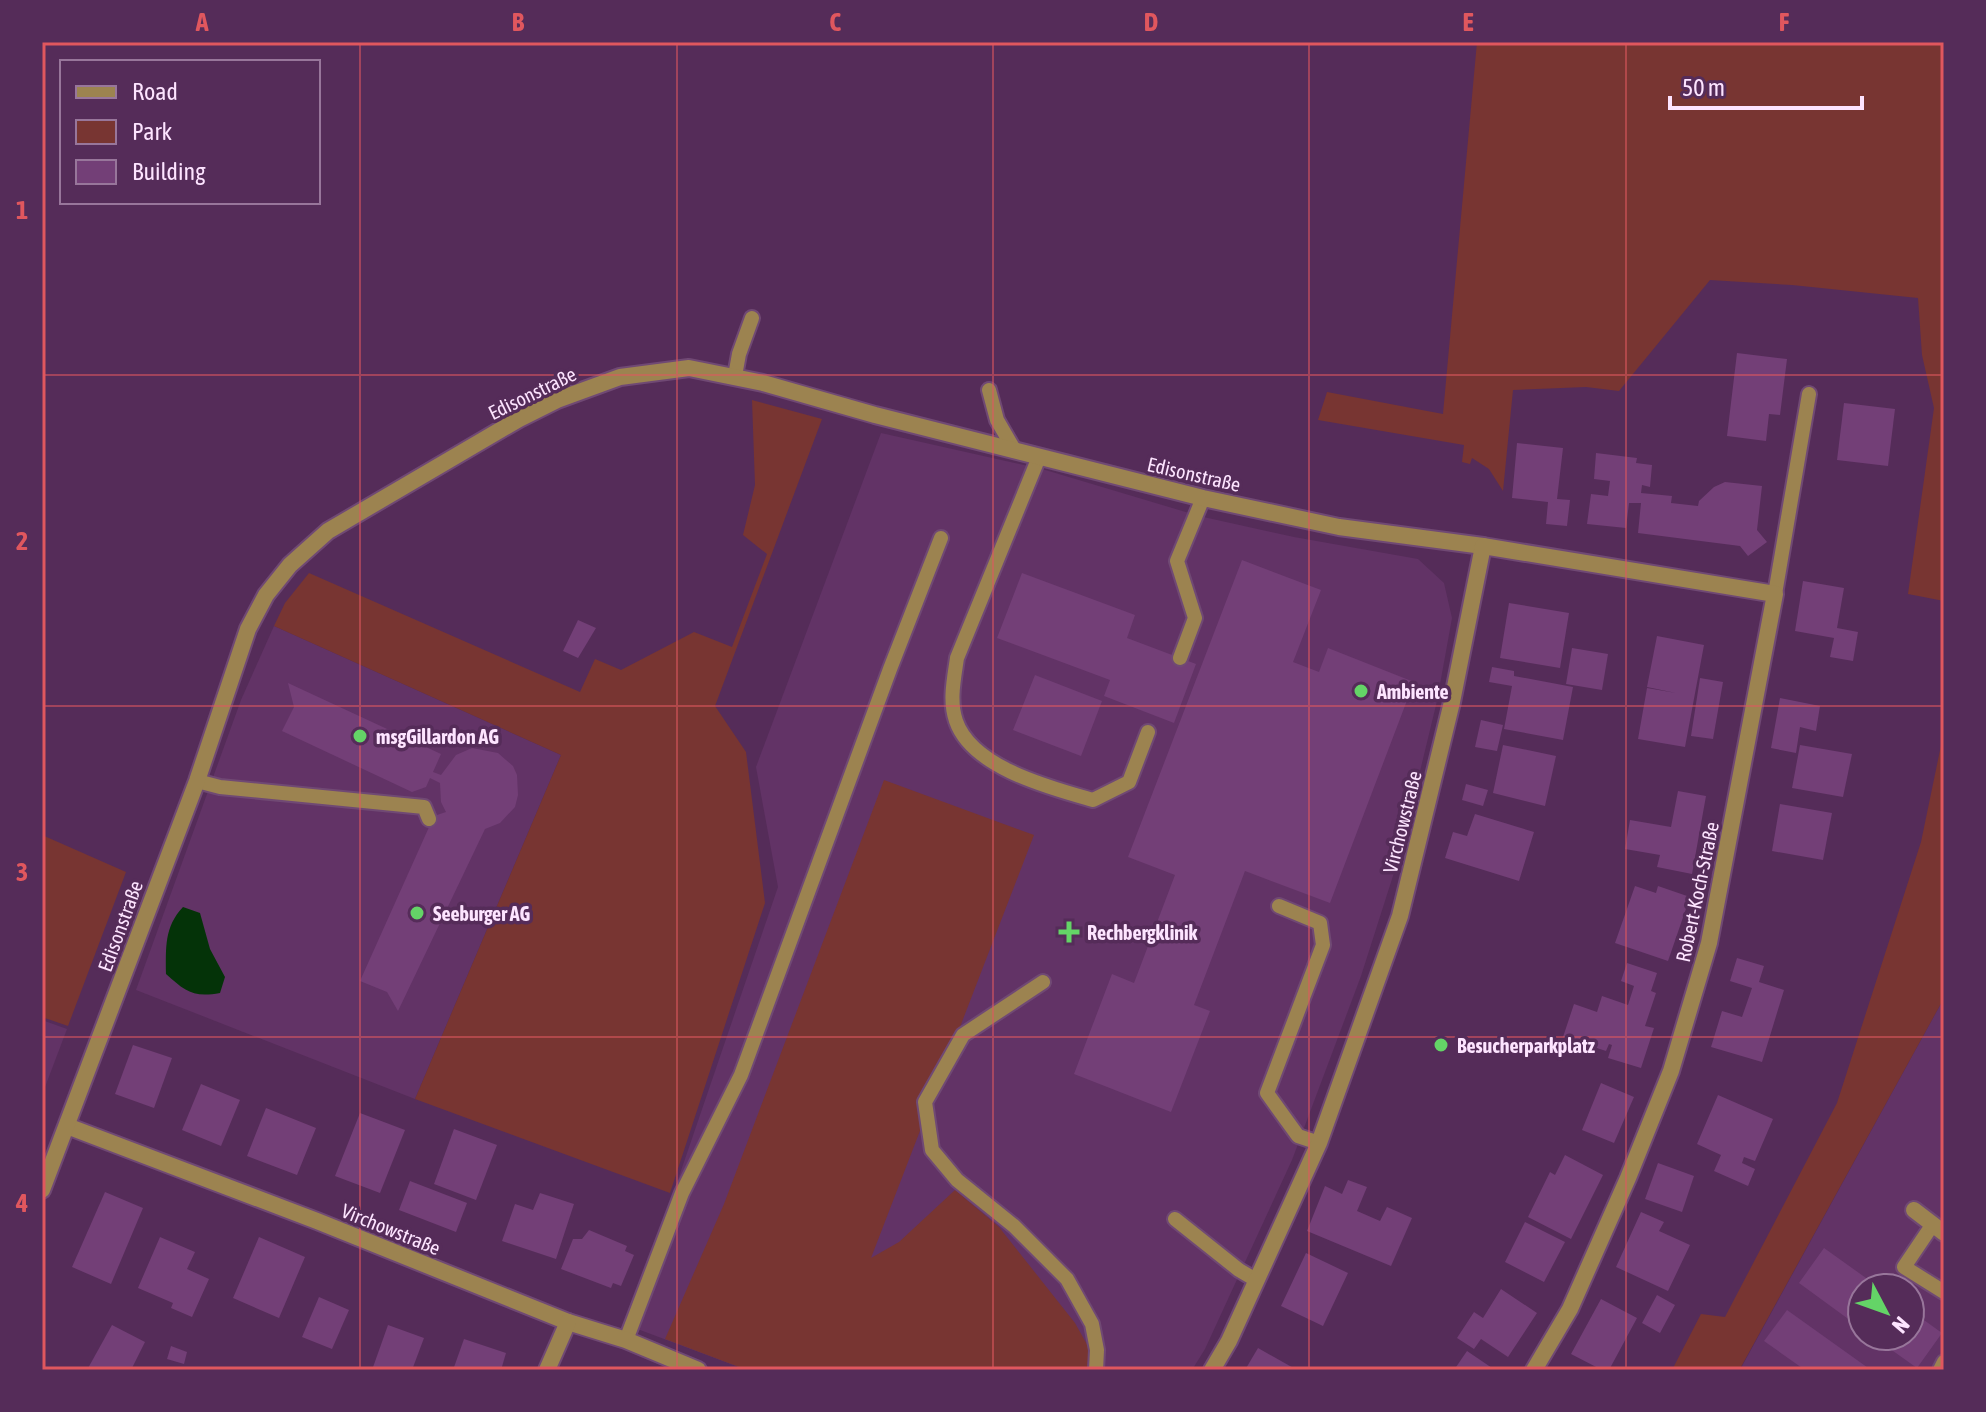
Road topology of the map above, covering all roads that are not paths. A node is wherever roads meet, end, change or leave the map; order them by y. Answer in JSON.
{"nodes":[{"id":1,"x":752,"y":318,"type":"dead end"},
{"id":2,"x":735,"y":376,"type":"junction"},
{"id":3,"x":989,"y":390,"type":"dead end"},
{"id":4,"x":1809,"y":394,"type":"dead end"},
{"id":5,"x":1015,"y":451,"type":"junction"},
{"id":6,"x":1039,"y":457,"type":"junction"},
{"id":7,"x":1203,"y":498,"type":"junction"},
{"id":8,"x":941,"y":538,"type":"dead end"},
{"id":9,"x":1483,"y":546,"type":"junction"},
{"id":10,"x":1775,"y":594,"type":"junction"},
{"id":11,"x":1180,"y":658,"type":"dead end"},
{"id":12,"x":1148,"y":732,"type":"dead end"},
{"id":13,"x":197,"y":781,"type":"junction"},
{"id":14,"x":429,"y":819,"type":"dead end"},
{"id":15,"x":1279,"y":906,"type":"dead end"},
{"id":16,"x":1043,"y":982,"type":"dead end"},
{"id":17,"x":67,"y":1126,"type":"junction"},
{"id":18,"x":1319,"y":1143,"type":"junction"},
{"id":19,"x":42,"y":1190,"type":"edge"},
{"id":20,"x":1914,"y":1210,"type":"dead end"},
{"id":21,"x":1175,"y":1219,"type":"dead end"},
{"id":22,"x":1938,"y":1228,"type":"edge"},
{"id":23,"x":1256,"y":1280,"type":"junction"},
{"id":24,"x":1944,"y":1292,"type":"edge"},
{"id":25,"x":568,"y":1322,"type":"junction"},
{"id":26,"x":626,"y":1340,"type":"junction"},
{"id":27,"x":1944,"y":1362,"type":"edge"},
{"id":28,"x":547,"y":1370,"type":"edge"},
{"id":29,"x":698,"y":1370,"type":"edge"},
{"id":30,"x":1096,"y":1370,"type":"edge"},
{"id":31,"x":1212,"y":1370,"type":"edge"},
{"id":32,"x":1534,"y":1370,"type":"edge"},
{"id":33,"x":1940,"y":1370,"type":"edge"}],
"edges":[{"from":1,"to":2,"type":"lane"},
{"from":2,"to":5,"type":"street","name":"Edisonstraße"},
{"from":2,"to":13,"type":"street","name":"Edisonstraße"},
{"from":3,"to":5,"type":"lane"},
{"from":4,"to":10,"type":"lane","name":"Robert-Koch-Straße"},
{"from":5,"to":6,"type":"street","name":"Edisonstraße"},
{"from":6,"to":7,"type":"street","name":"Edisonstraße"},
{"from":6,"to":12,"type":"lane"},
{"from":7,"to":9,"type":"street","name":"Edisonstraße"},
{"from":7,"to":11,"type":"lane"},
{"from":8,"to":26,"type":"lane"},
{"from":9,"to":10,"type":"street"},
{"from":9,"to":18,"type":"street","name":"Virchowstraße"},
{"from":10,"to":32,"type":"street","name":"Robert-Koch-Straße"},
{"from":13,"to":14,"type":"lane"},
{"from":13,"to":17,"type":"street","name":"Edisonstraße"},
{"from":15,"to":18,"type":"lane"},
{"from":16,"to":30,"type":"lane"},
{"from":17,"to":19,"type":"street","name":"Edisonstraße"},
{"from":17,"to":25,"type":"street","name":"Virchowstraße"},
{"from":18,"to":23,"type":"street","name":"Virchowstraße"},
{"from":20,"to":22,"type":"street"},
{"from":21,"to":23,"type":"lane"},
{"from":22,"to":24,"type":"lane"},
{"from":23,"to":31,"type":"street","name":"Virchowstraße"},
{"from":25,"to":26,"type":"street","name":"Virchowstraße"},
{"from":25,"to":28,"type":"street"},
{"from":26,"to":29,"type":"street","name":"Virchowstraße"},
{"from":27,"to":33,"type":"lane"}]}
